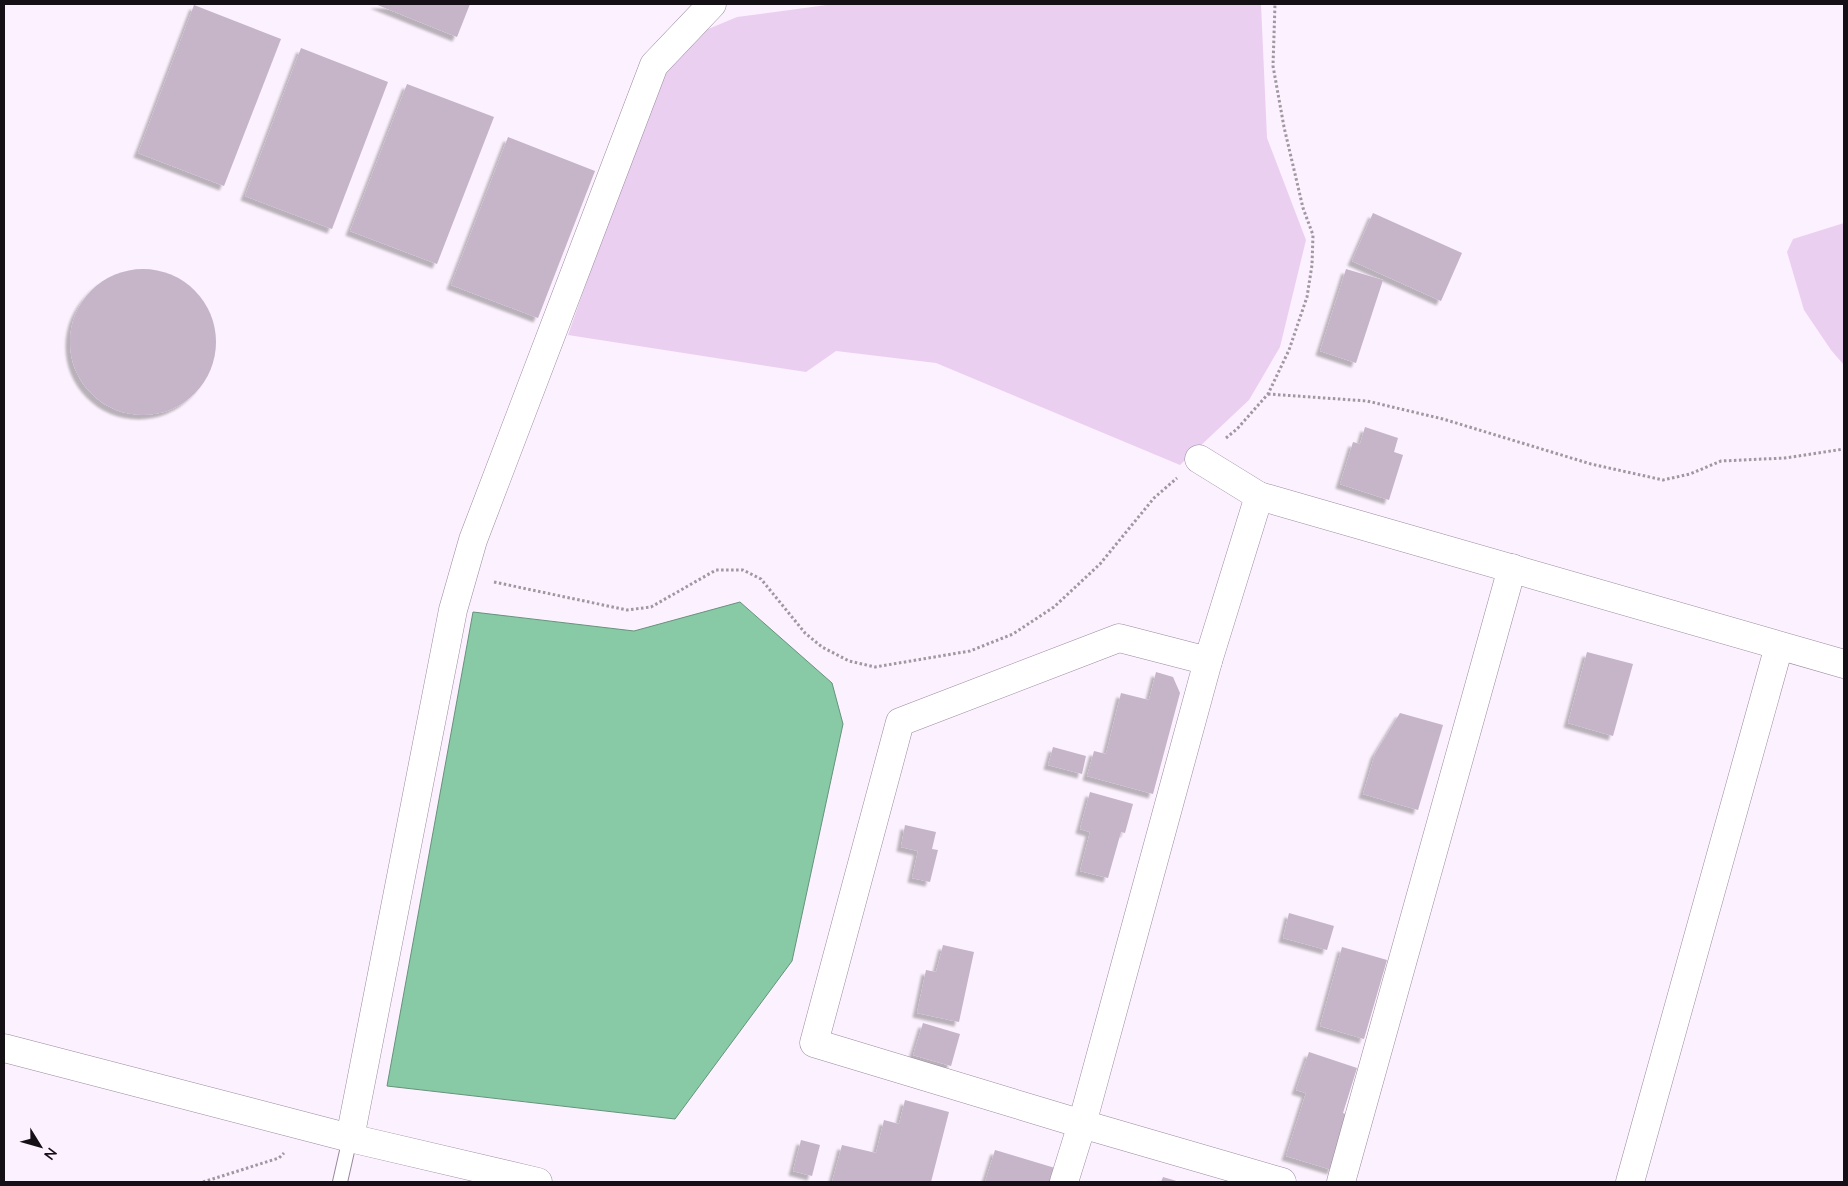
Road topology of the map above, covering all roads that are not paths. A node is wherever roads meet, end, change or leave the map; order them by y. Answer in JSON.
{"nodes":[{"id":1,"x":712,"y":4,"type":"edge"},
{"id":2,"x":721,"y":4,"type":"edge"},
{"id":3,"x":1199,"y":459,"type":"road end"},
{"id":4,"x":1259,"y":496,"type":"junction"},
{"id":5,"x":1512,"y":568,"type":"junction"},
{"id":6,"x":1779,"y":646,"type":"junction"},
{"id":7,"x":1208,"y":661,"type":"junction"},
{"id":8,"x":1844,"y":664,"type":"edge"},
{"id":9,"x":4,"y":1048,"type":"edge"},
{"id":10,"x":1082,"y":1124,"type":"junction"},
{"id":11,"x":350,"y":1138,"type":"junction"},
{"id":12,"x":341,"y":1178,"type":"edge"},
{"id":13,"x":538,"y":1182,"type":"edge"},
{"id":14,"x":1064,"y":1182,"type":"edge"},
{"id":15,"x":1282,"y":1182,"type":"edge"},
{"id":16,"x":1341,"y":1182,"type":"edge"},
{"id":17,"x":1630,"y":1182,"type":"edge"}],
"edges":[{"from":1,"to":2,"type":"street"},
{"from":1,"to":11,"type":"street"},
{"from":3,"to":4,"type":"street"},
{"from":4,"to":5,"type":"street"},
{"from":4,"to":7,"type":"street"},
{"from":5,"to":6,"type":"street"},
{"from":5,"to":16,"type":"street"},
{"from":6,"to":8,"type":"street"},
{"from":6,"to":17,"type":"street"},
{"from":7,"to":10,"type":"street"},
{"from":7,"to":10,"type":"street"},
{"from":9,"to":11,"type":"street"},
{"from":10,"to":14,"type":"street"},
{"from":10,"to":15,"type":"street"},
{"from":11,"to":12,"type":"lane"},
{"from":11,"to":13,"type":"street"}]}
